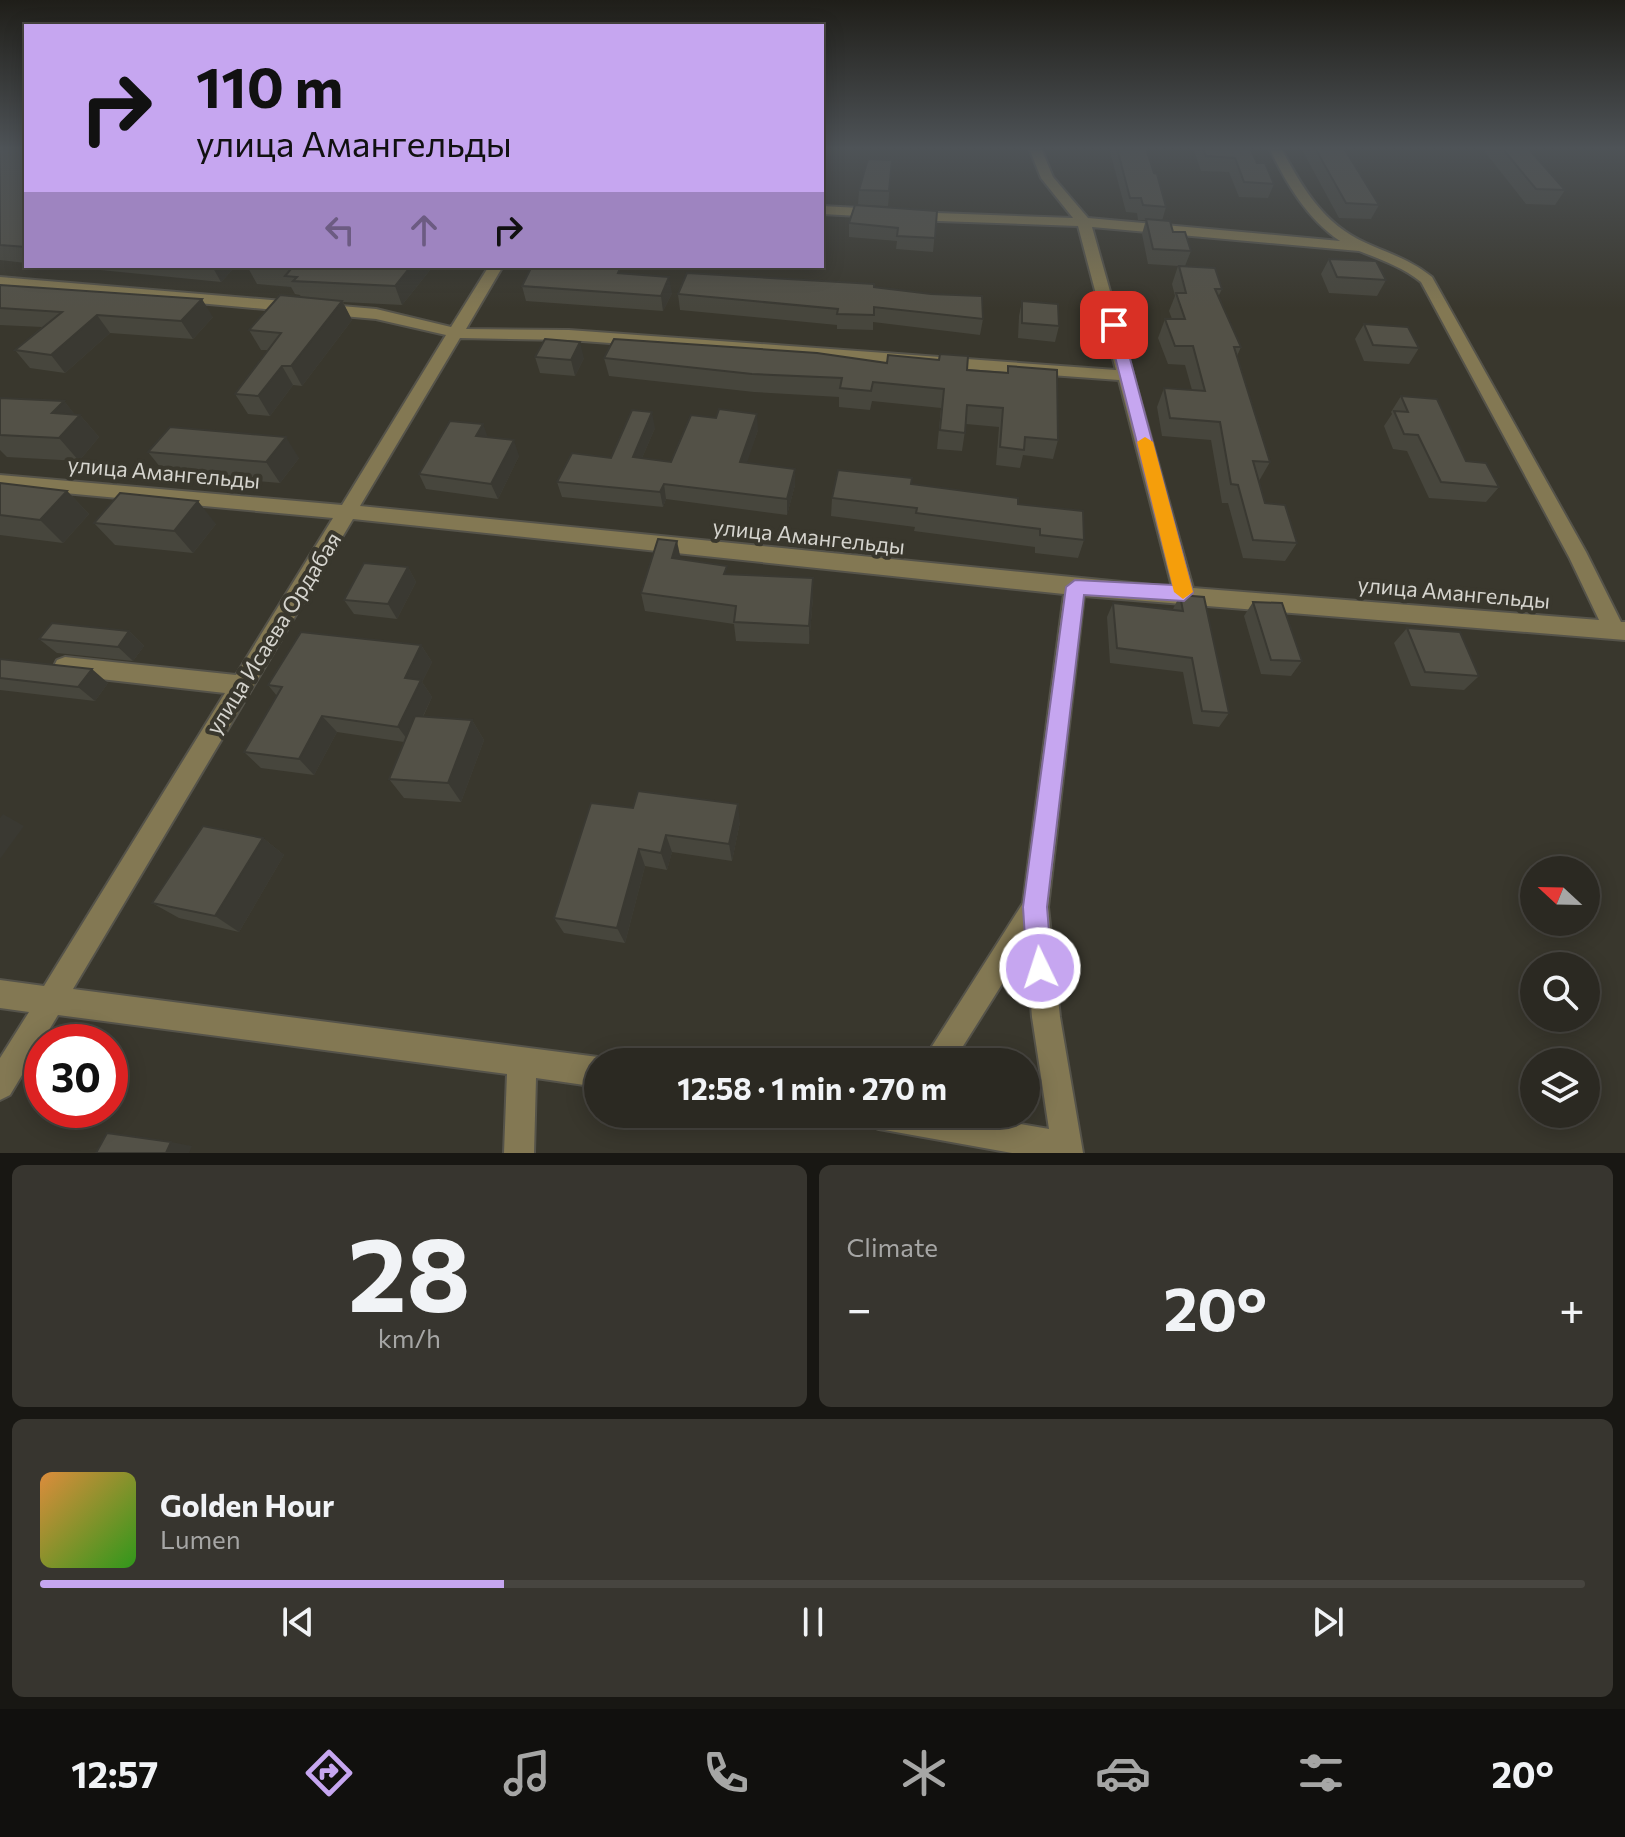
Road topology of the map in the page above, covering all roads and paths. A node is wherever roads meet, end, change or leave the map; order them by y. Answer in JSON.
{"nodes":[{"id":1,"x":1067,"y":202,"type":"edge"},
{"id":2,"x":1303,"y":202,"type":"edge"},
{"id":3,"x":824,"y":210,"type":"edge"},
{"id":4,"x":1084,"y":222,"type":"junction"},
{"id":5,"x":1355,"y":243,"type":"junction"},
{"id":6,"x":495,"y":268,"type":"edge"},
{"id":7,"x":0,"y":281,"type":"edge"},
{"id":8,"x":455,"y":333,"type":"junction"},
{"id":9,"x":1128,"y":376,"type":"junction"},
{"id":10,"x":0,"y":481,"type":"edge"},
{"id":11,"x":347,"y":512,"type":"junction"},
{"id":12,"x":1075,"y":587,"type":"junction"},
{"id":13,"x":1184,"y":593,"type":"junction"},
{"id":14,"x":1620,"y":630,"type":"edge"},
{"id":15,"x":45,"y":664,"type":"edge"},
{"id":16,"x":240,"y":685,"type":"junction"},
{"id":17,"x":1035,"y":907,"type":"junction"},
{"id":18,"x":0,"y":994,"type":"edge"},
{"id":19,"x":52,"y":1003,"type":"junction"},
{"id":20,"x":945,"y":1048,"type":"edge"},
{"id":21,"x":522,"y":1061,"type":"junction"},
{"id":22,"x":584,"y":1070,"type":"edge"},
{"id":23,"x":0,"y":1085,"type":"edge"},
{"id":24,"x":957,"y":1128,"type":"edge"},
{"id":25,"x":1068,"y":1151,"type":"edge"},
{"id":26,"x":519,"y":1153,"type":"edge"}],
"edges":[{"from":1,"to":4,"type":"street"},
{"from":2,"to":5,"type":"street"},
{"from":3,"to":4,"type":"street"},
{"from":4,"to":5,"type":"street"},
{"from":4,"to":9,"type":"street"},
{"from":5,"to":14,"type":"street"},
{"from":6,"to":8,"type":"street","name":"улица Исаева Ордабая"},
{"from":7,"to":8,"type":"street"},
{"from":8,"to":9,"type":"street"},
{"from":8,"to":11,"type":"street","name":"улица Исаева Ордабая"},
{"from":9,"to":13,"type":"street"},
{"from":10,"to":11,"type":"street","name":"улица Амангельды"},
{"from":11,"to":12,"type":"street","name":"улица Амангельды"},
{"from":11,"to":16,"type":"street","name":"улица Исаева Ордабая"},
{"from":12,"to":13,"type":"street","name":"улица Амангельды"},
{"from":12,"to":17,"type":"street"},
{"from":13,"to":14,"type":"street","name":"улица Амангельды"},
{"from":15,"to":16,"type":"street"},
{"from":16,"to":19,"type":"street","name":"улица Исаева Ордабая"},
{"from":17,"to":20,"type":"street"},
{"from":17,"to":25,"type":"street"},
{"from":18,"to":19,"type":"street"},
{"from":19,"to":21,"type":"street"},
{"from":19,"to":23,"type":"street","name":"улица Исаева Ордабая"},
{"from":21,"to":22,"type":"street"},
{"from":21,"to":26,"type":"street"},
{"from":24,"to":25,"type":"street"}]}
